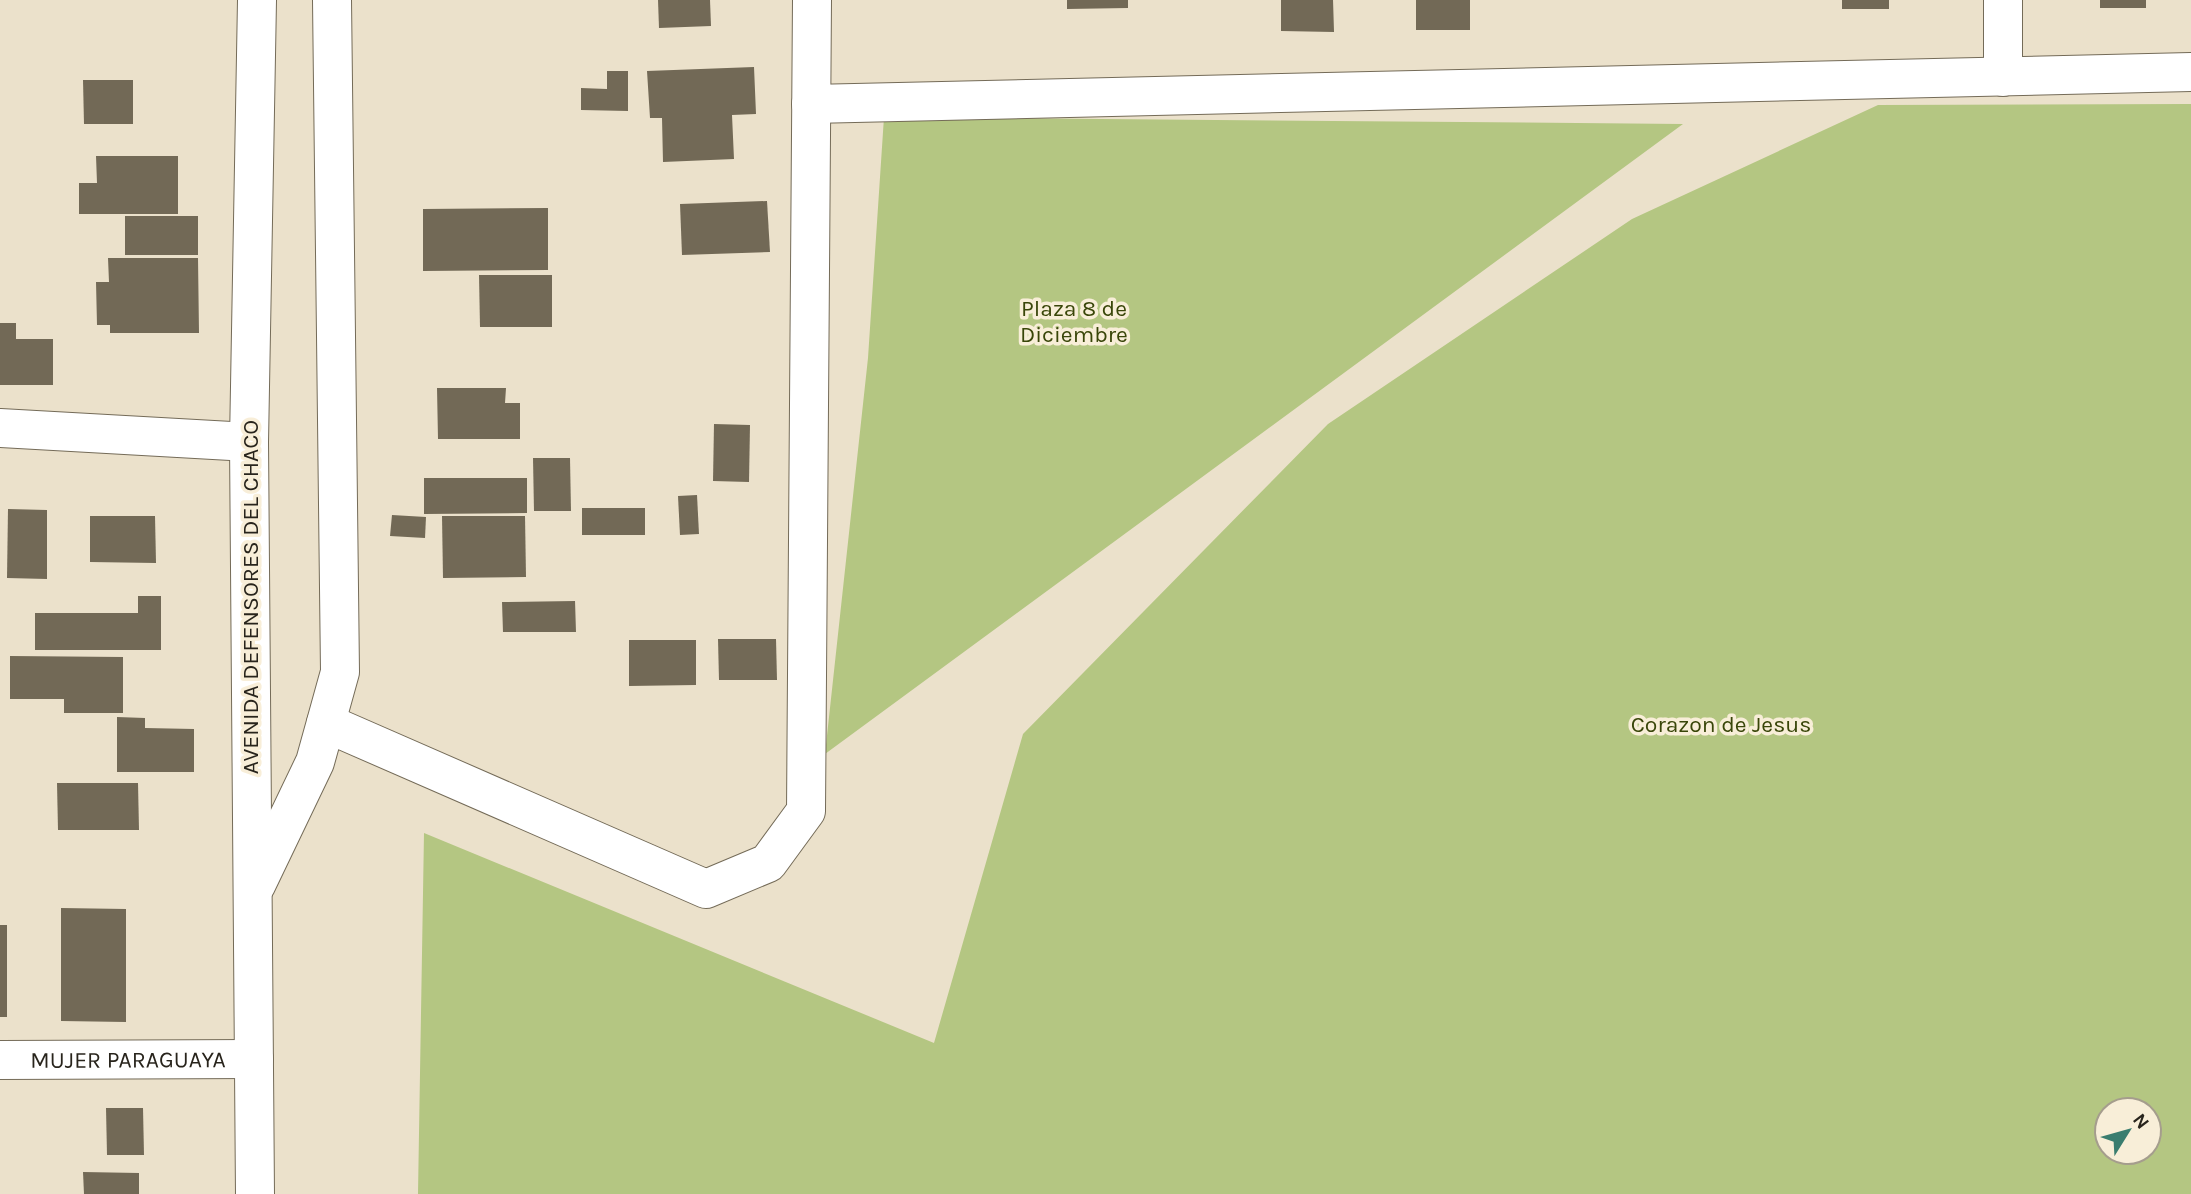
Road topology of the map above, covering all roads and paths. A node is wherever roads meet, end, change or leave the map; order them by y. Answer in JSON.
{"nodes":[{"id":1,"x":257,"y":0,"type":"edge"},
{"id":2,"x":332,"y":0,"type":"edge"},
{"id":3,"x":812,"y":0,"type":"edge"},
{"id":4,"x":2003,"y":0,"type":"edge"},
{"id":5,"x":2191,"y":72,"type":"edge"},
{"id":6,"x":2003,"y":77,"type":"junction"},
{"id":7,"x":811,"y":104,"type":"junction"},
{"id":8,"x":0,"y":428,"type":"edge"},
{"id":9,"x":249,"y":442,"type":"junction"},
{"id":10,"x":326,"y":723,"type":"junction"},
{"id":11,"x":253,"y":894,"type":"junction"},
{"id":12,"x":254,"y":1059,"type":"junction"},
{"id":13,"x":0,"y":1060,"type":"edge"},
{"id":14,"x":255,"y":1194,"type":"edge"}],
"edges":[{"from":1,"to":9,"type":"street","name":"AVENIDA DEFENSORES DEL CHACO"},
{"from":2,"to":10,"type":"street"},
{"from":3,"to":7,"type":"street"},
{"from":4,"to":6,"type":"street"},
{"from":5,"to":6,"type":"street"},
{"from":6,"to":7,"type":"street"},
{"from":7,"to":10,"type":"street"},
{"from":8,"to":9,"type":"street"},
{"from":9,"to":11,"type":"street","name":"AVENIDA DEFENSORES DEL CHACO"},
{"from":10,"to":11,"type":"street"},
{"from":11,"to":12,"type":"street","name":"AVENIDA DEFENSORES DEL CHACO"},
{"from":12,"to":13,"type":"street","name":"MUJER PARAGUAYA"},
{"from":12,"to":14,"type":"street","name":"AVENIDA DEFENSORES DEL CHACO"}]}
